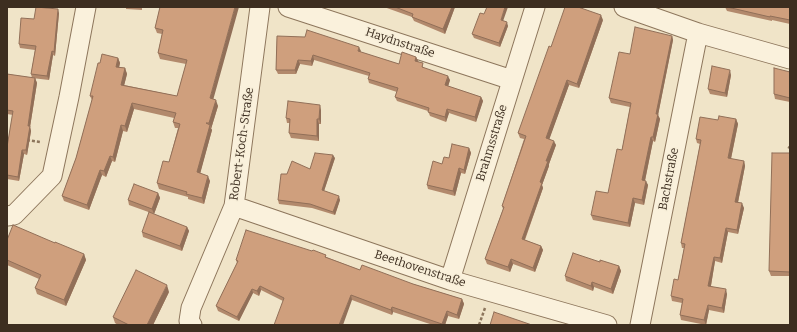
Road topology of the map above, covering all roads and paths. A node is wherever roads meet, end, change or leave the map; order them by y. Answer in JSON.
{"nodes":[{"id":1,"x":86,"y":7,"type":"edge"},
{"id":2,"x":260,"y":7,"type":"edge"},
{"id":3,"x":288,"y":7,"type":"edge"},
{"id":4,"x":535,"y":7,"type":"edge"},
{"id":5,"x":624,"y":7,"type":"edge"},
{"id":6,"x":698,"y":33,"type":"junction"},
{"id":7,"x":790,"y":59,"type":"edge"},
{"id":8,"x":512,"y":80,"type":"junction"},
{"id":9,"x":22,"y":140,"type":"edge"},
{"id":10,"x":58,"y":144,"type":"junction"},
{"id":11,"x":234,"y":206,"type":"junction"},
{"id":12,"x":7,"y":216,"type":"edge"},
{"id":13,"x":450,"y":280,"type":"junction"},
{"id":14,"x":190,"y":323,"type":"edge"},
{"id":15,"x":607,"y":325,"type":"edge"},
{"id":16,"x":640,"y":325,"type":"edge"}],
"edges":[{"from":1,"to":10,"type":"street"},
{"from":2,"to":11,"type":"street","name":"Robert-Koch-Straße"},
{"from":3,"to":8,"type":"street","name":"Haydnstraße"},
{"from":4,"to":8,"type":"street","name":"Brahmsstraße"},
{"from":5,"to":6,"type":"street"},
{"from":6,"to":7,"type":"street"},
{"from":6,"to":16,"type":"street","name":"Bachstraße"},
{"from":8,"to":13,"type":"street","name":"Brahmsstraße"},
{"from":9,"to":10,"type":"path"},
{"from":10,"to":12,"type":"street"},
{"from":11,"to":13,"type":"street","name":"Beethovenstraße"},
{"from":11,"to":14,"type":"street","name":"Robert-Koch-Straße"},
{"from":13,"to":15,"type":"street","name":"Beethovenstraße"}]}
